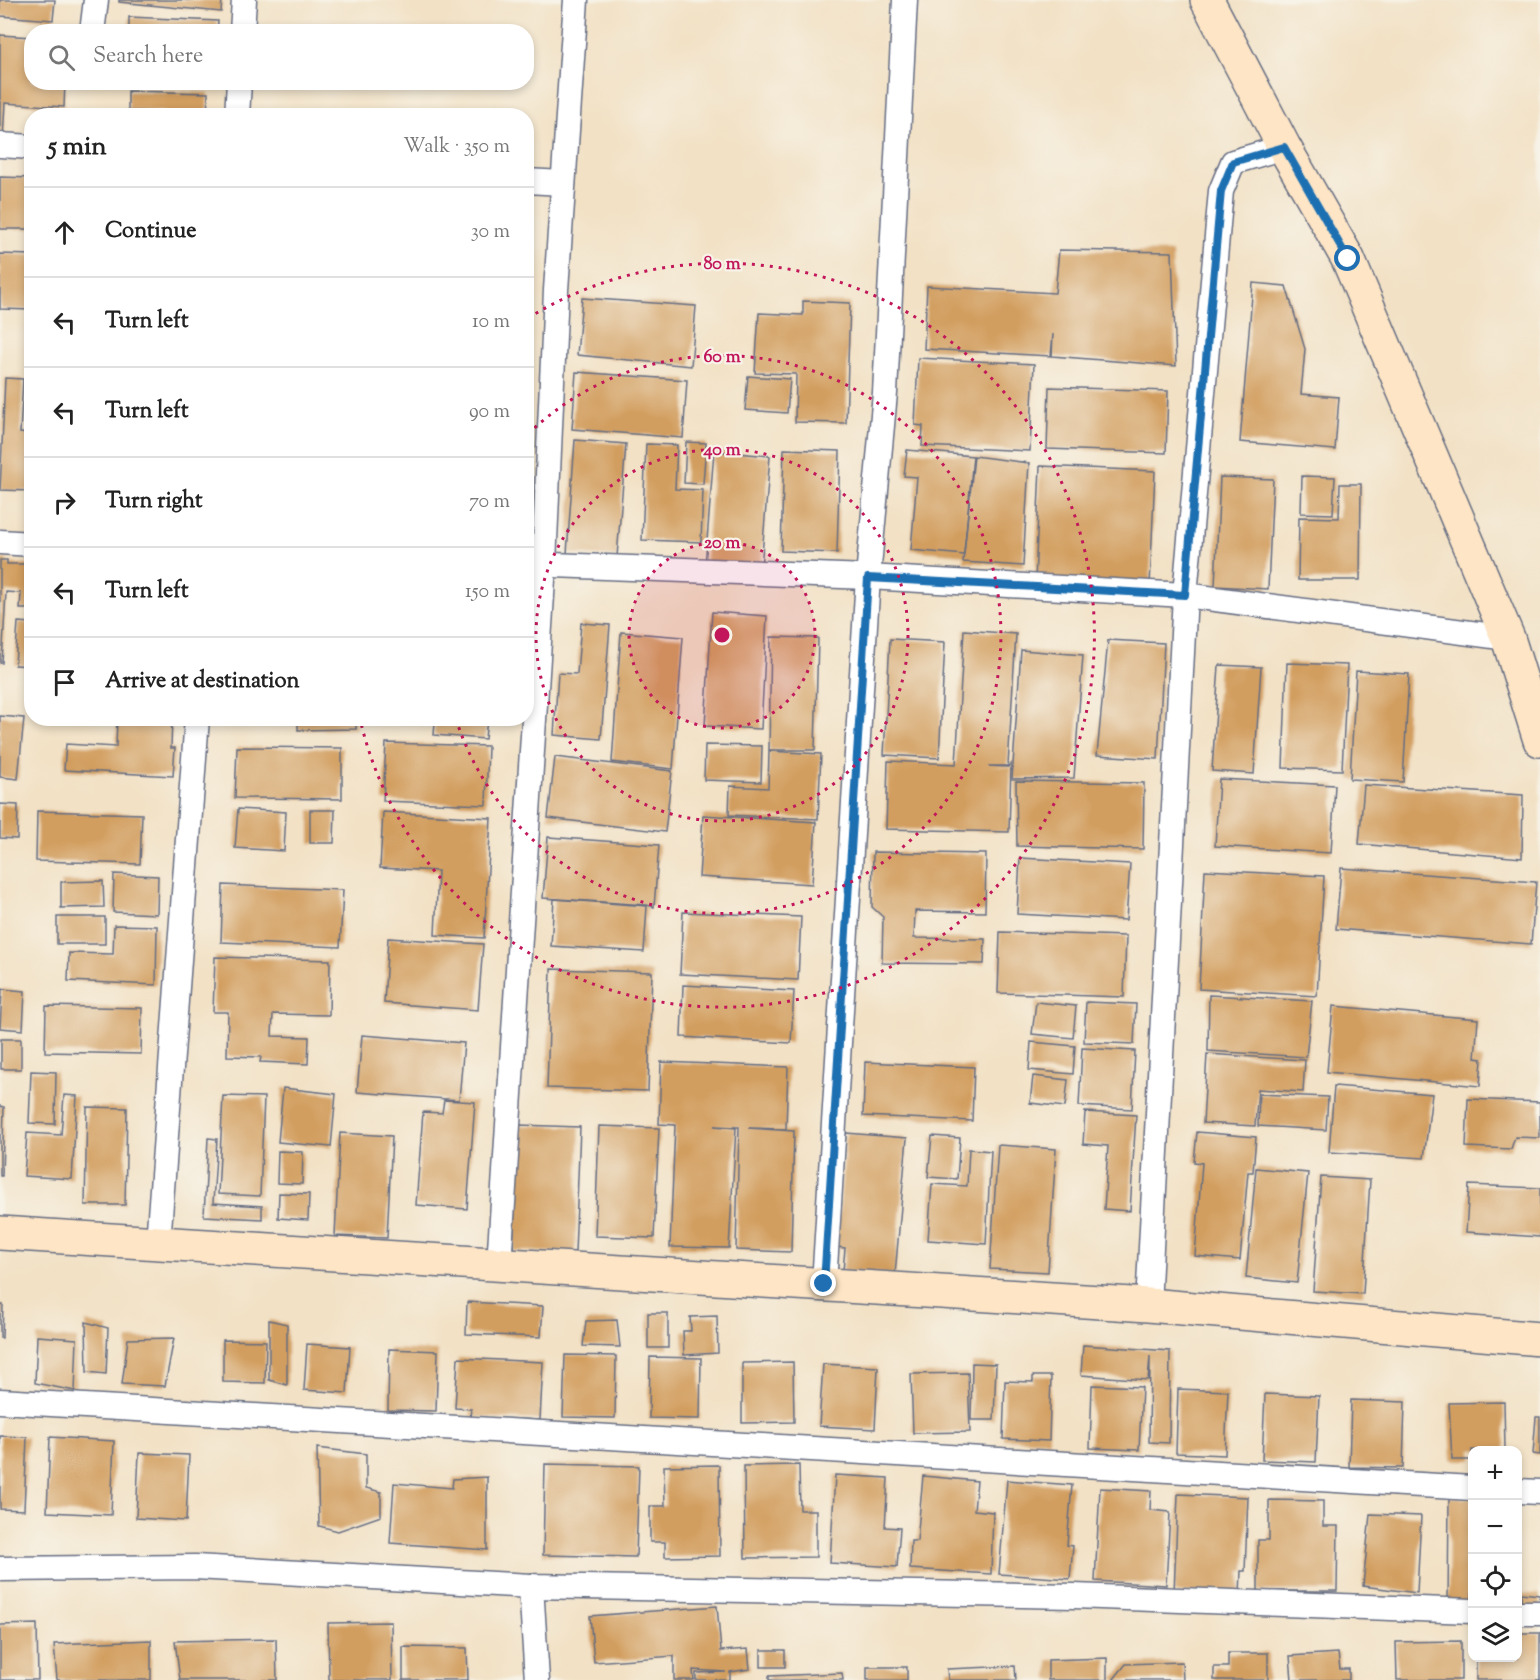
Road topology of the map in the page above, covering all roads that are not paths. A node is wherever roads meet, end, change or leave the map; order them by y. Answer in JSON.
{"nodes":[{"id":1,"x":244,"y":0,"type":"edge"},
{"id":2,"x":576,"y":0,"type":"edge"},
{"id":3,"x":905,"y":0,"type":"edge"},
{"id":4,"x":1207,"y":0,"type":"edge"},
{"id":5,"x":92,"y":1,"type":"edge"},
{"id":6,"x":91,"y":24,"type":"edge"},
{"id":7,"x":242,"y":24,"type":"edge"},
{"id":8,"x":239,"y":90,"type":"edge"},
{"id":9,"x":237,"y":108,"type":"edge"},
{"id":10,"x":0,"y":144,"type":"edge"},
{"id":11,"x":24,"y":146,"type":"edge"},
{"id":12,"x":1284,"y":147,"type":"junction"},
{"id":13,"x":534,"y":181,"type":"edge"},
{"id":14,"x":563,"y":183,"type":"junction"},
{"id":15,"x":0,"y":542,"type":"edge"},
{"id":16,"x":24,"y":544,"type":"edge"},
{"id":17,"x":535,"y":564,"type":"edge"},
{"id":18,"x":868,"y":578,"type":"junction"},
{"id":19,"x":534,"y":583,"type":"edge"},
{"id":20,"x":1185,"y":595,"type":"junction"},
{"id":21,"x":1508,"y":638,"type":"junction"},
{"id":22,"x":196,"y":726,"type":"edge"},
{"id":23,"x":527,"y":726,"type":"edge"},
{"id":24,"x":1540,"y":740,"type":"edge"},
{"id":25,"x":0,"y":1233,"type":"edge"},
{"id":26,"x":158,"y":1242,"type":"junction"},
{"id":27,"x":499,"y":1265,"type":"junction"},
{"id":28,"x":824,"y":1284,"type":"junction"},
{"id":29,"x":1148,"y":1305,"type":"junction"},
{"id":30,"x":1540,"y":1339,"type":"edge"},
{"id":31,"x":0,"y":1401,"type":"edge"},
{"id":32,"x":1468,"y":1488,"type":"edge"},
{"id":33,"x":1522,"y":1491,"type":"edge"},
{"id":34,"x":1540,"y":1492,"type":"edge"},
{"id":35,"x":0,"y":1569,"type":"edge"},
{"id":36,"x":531,"y":1586,"type":"junction"},
{"id":37,"x":1468,"y":1611,"type":"edge"},
{"id":38,"x":1522,"y":1613,"type":"edge"},
{"id":39,"x":1540,"y":1613,"type":"edge"},
{"id":40,"x":537,"y":1680,"type":"edge"}],
"edges":[{"from":1,"to":7,"type":"street"},
{"from":2,"to":14,"type":"street"},
{"from":3,"to":18,"type":"street"},
{"from":4,"to":12,"type":"street"},
{"from":5,"to":6,"type":"street"},
{"from":8,"to":9,"type":"street"},
{"from":10,"to":11,"type":"street"},
{"from":12,"to":20,"type":"street"},
{"from":12,"to":21,"type":"street"},
{"from":13,"to":14,"type":"street"},
{"from":14,"to":17,"type":"street"},
{"from":15,"to":16,"type":"street"},
{"from":17,"to":18,"type":"street"},
{"from":17,"to":19,"type":"street"},
{"from":18,"to":20,"type":"street"},
{"from":18,"to":28,"type":"street"},
{"from":20,"to":21,"type":"street"},
{"from":20,"to":29,"type":"street"},
{"from":21,"to":24,"type":"street"},
{"from":22,"to":26,"type":"street"},
{"from":23,"to":27,"type":"street"},
{"from":25,"to":26,"type":"street"},
{"from":26,"to":27,"type":"street"},
{"from":27,"to":28,"type":"street"},
{"from":28,"to":29,"type":"street"},
{"from":29,"to":30,"type":"street"},
{"from":31,"to":32,"type":"street"},
{"from":33,"to":34,"type":"street"},
{"from":35,"to":36,"type":"street"},
{"from":36,"to":37,"type":"street"},
{"from":36,"to":40,"type":"street"},
{"from":38,"to":39,"type":"street"}]}
